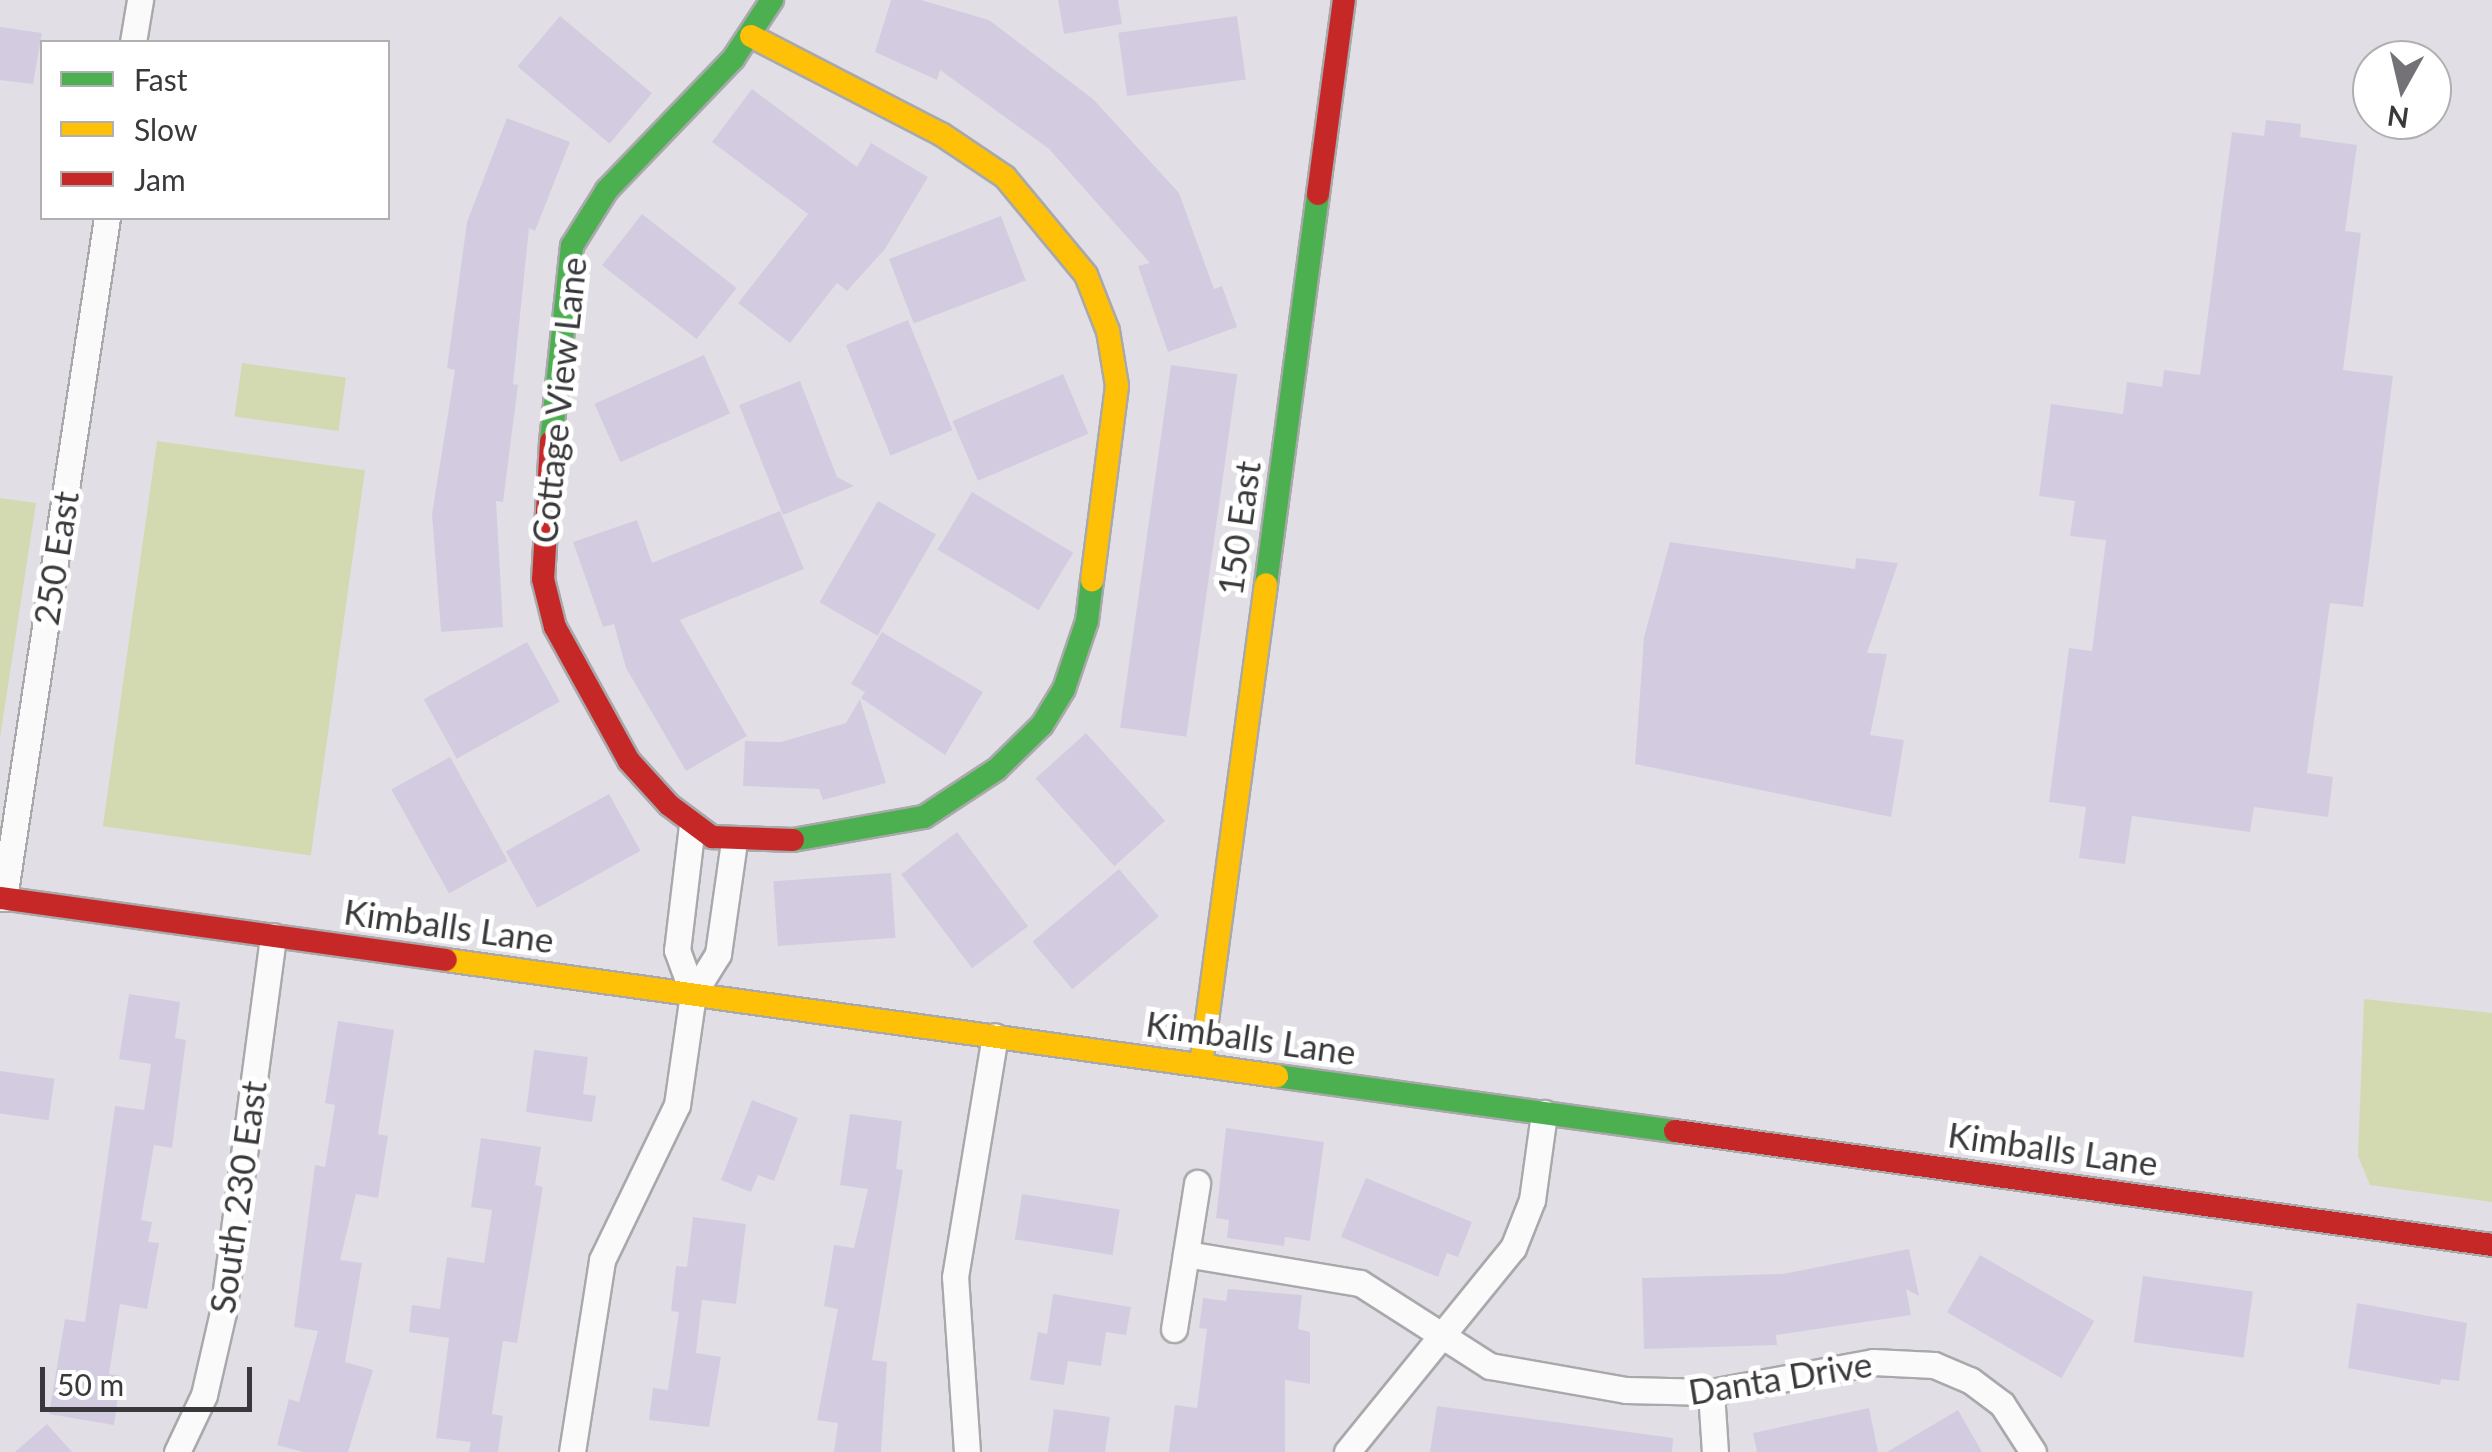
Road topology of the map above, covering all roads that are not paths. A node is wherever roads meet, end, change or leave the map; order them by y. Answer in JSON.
{"nodes":[{"id":1,"x":140,"y":0,"type":"edge"},
{"id":2,"x":772,"y":0,"type":"edge"},
{"id":3,"x":1344,"y":0,"type":"edge"},
{"id":4,"x":751,"y":36,"type":"junction"},
{"id":5,"x":133,"y":40,"type":"edge"},
{"id":6,"x":106,"y":220,"type":"edge"},
{"id":7,"x":713,"y":835,"type":"junction"},
{"id":8,"x":2,"y":898,"type":"edge"},
{"id":9,"x":273,"y":936,"type":"junction"},
{"id":10,"x":693,"y":994,"type":"junction"},
{"id":11,"x":995,"y":1036,"type":"junction"},
{"id":12,"x":1201,"y":1065,"type":"junction"},
{"id":13,"x":1544,"y":1112,"type":"junction"},
{"id":14,"x":1197,"y":1183,"type":"dead end"},
{"id":15,"x":2492,"y":1245,"type":"edge"},
{"id":16,"x":1186,"y":1254,"type":"junction"},
{"id":17,"x":1174,"y":1329,"type":"dead end"},
{"id":18,"x":1439,"y":1338,"type":"junction"},
{"id":19,"x":1712,"y":1392,"type":"junction"},
{"id":20,"x":177,"y":1452,"type":"edge"},
{"id":21,"x":572,"y":1452,"type":"edge"},
{"id":22,"x":967,"y":1452,"type":"edge"},
{"id":23,"x":1347,"y":1452,"type":"edge"},
{"id":24,"x":1715,"y":1452,"type":"edge"},
{"id":25,"x":2033,"y":1452,"type":"edge"}],
"edges":[{"from":1,"to":5,"type":"street"},
{"from":2,"to":4,"type":"street","name":"Cottage View Lane"},
{"from":3,"to":12,"type":"street","name":"150 East"},
{"from":4,"to":7,"type":"street","name":"Cottage View Lane"},
{"from":4,"to":7,"type":"street"},
{"from":6,"to":8,"type":"street","name":"250 East"},
{"from":7,"to":10,"type":"street"},
{"from":7,"to":10,"type":"street"},
{"from":8,"to":9,"type":"street","name":"Kimballs Lane"},
{"from":9,"to":10,"type":"street","name":"Kimballs Lane"},
{"from":9,"to":20,"type":"street","name":"South 230 East"},
{"from":10,"to":11,"type":"street","name":"Kimballs Lane"},
{"from":10,"to":21,"type":"street"},
{"from":11,"to":12,"type":"street","name":"Kimballs Lane"},
{"from":11,"to":22,"type":"street"},
{"from":12,"to":13,"type":"street","name":"Kimballs Lane"},
{"from":13,"to":15,"type":"street","name":"Kimballs Lane"},
{"from":13,"to":18,"type":"street"},
{"from":14,"to":16,"type":"street"},
{"from":16,"to":17,"type":"street"},
{"from":16,"to":18,"type":"street","name":"Danta Drive"},
{"from":18,"to":19,"type":"street","name":"Danta Drive"},
{"from":18,"to":23,"type":"street"},
{"from":19,"to":24,"type":"street"},
{"from":19,"to":25,"type":"street","name":"Danta Drive"}]}
